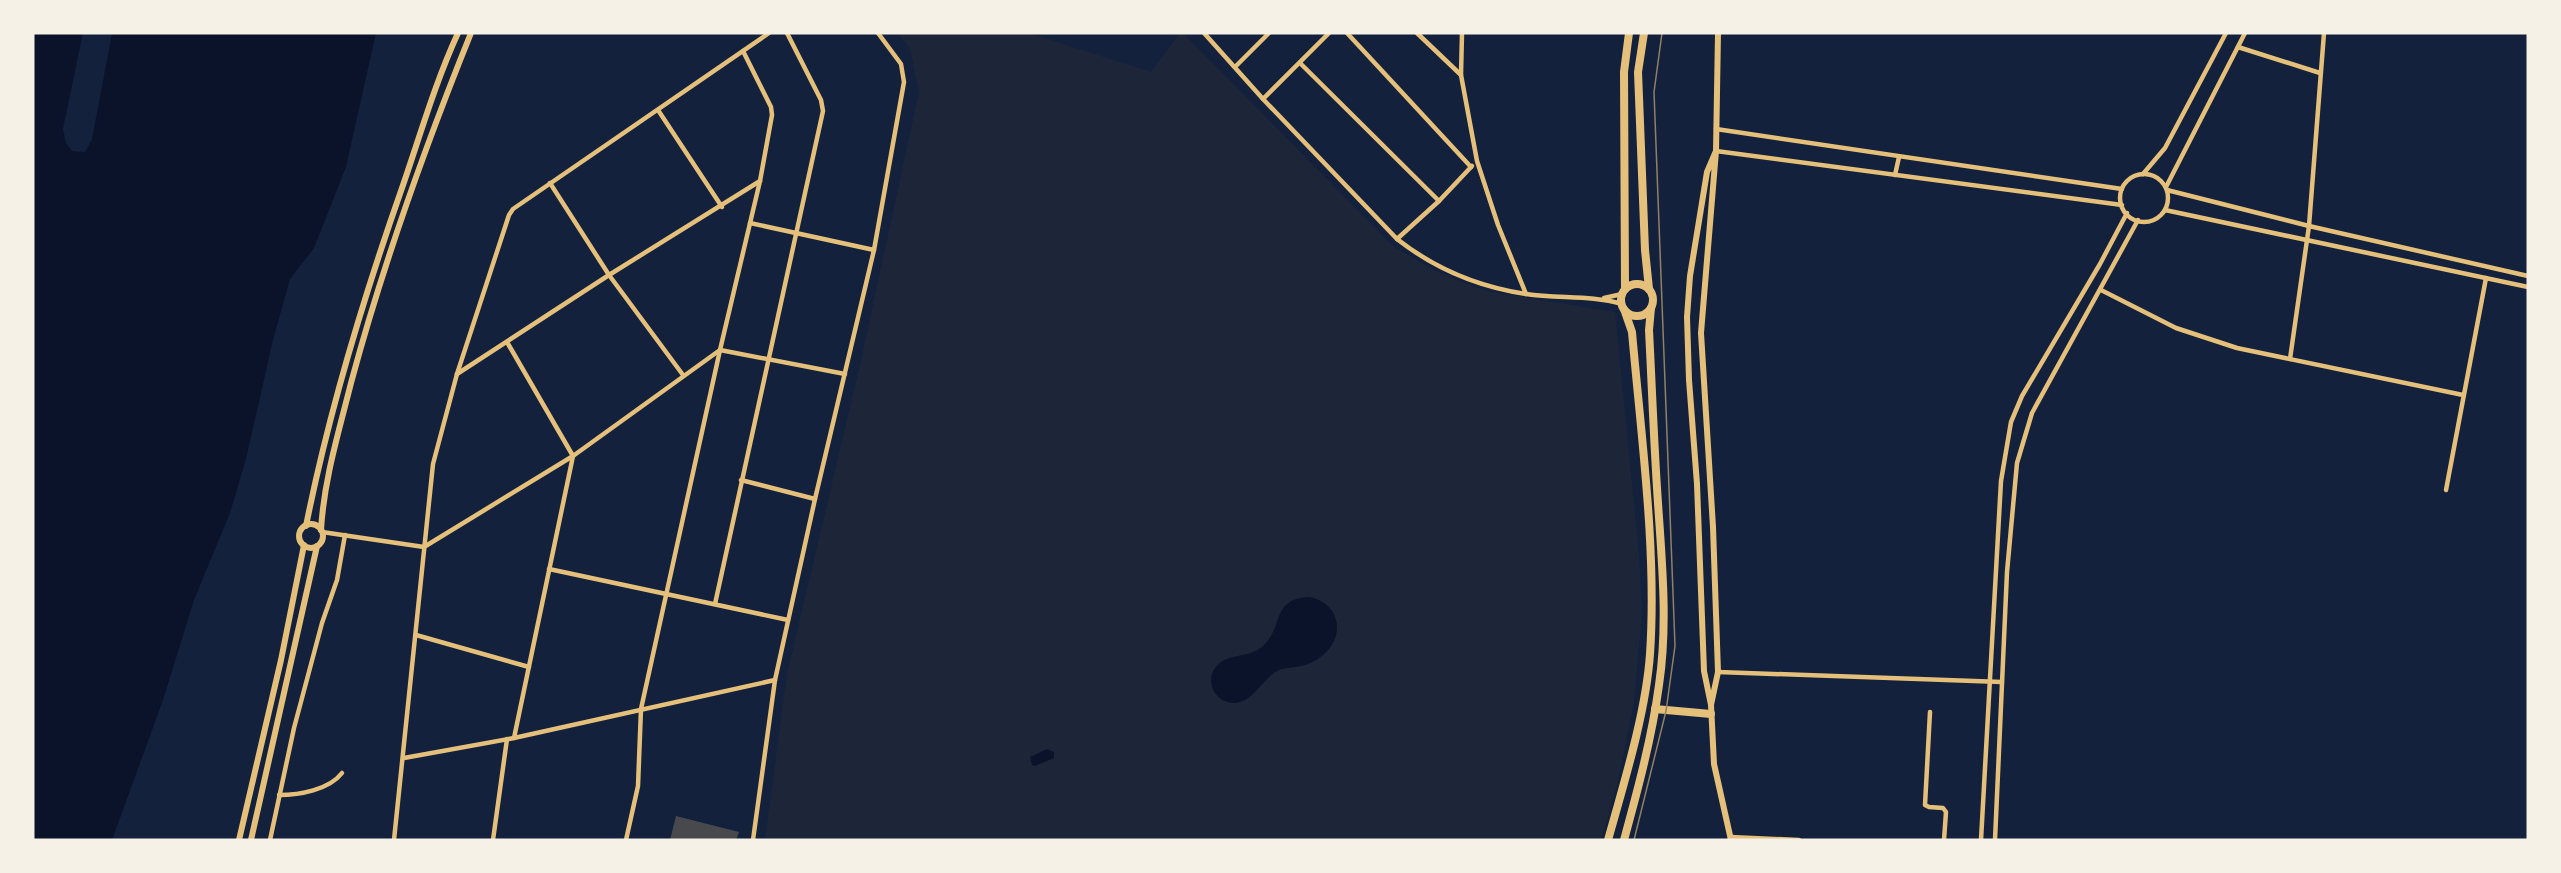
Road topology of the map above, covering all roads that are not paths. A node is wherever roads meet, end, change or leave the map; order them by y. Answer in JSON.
{"nodes":[{"id":1,"x":458,"y":33,"type":"edge"},
{"id":2,"x":471,"y":33,"type":"edge"},
{"id":3,"x":770,"y":33,"type":"edge"},
{"id":4,"x":787,"y":33,"type":"edge"},
{"id":5,"x":878,"y":33,"type":"edge"},
{"id":6,"x":1204,"y":33,"type":"edge"},
{"id":7,"x":1269,"y":33,"type":"edge"},
{"id":8,"x":1329,"y":33,"type":"edge"},
{"id":9,"x":1347,"y":33,"type":"edge"},
{"id":10,"x":1417,"y":33,"type":"edge"},
{"id":11,"x":1462,"y":33,"type":"edge"},
{"id":12,"x":1629,"y":33,"type":"edge"},
{"id":13,"x":1644,"y":33,"type":"edge"},
{"id":14,"x":1719,"y":33,"type":"edge"},
{"id":15,"x":2226,"y":33,"type":"edge"},
{"id":16,"x":2246,"y":33,"type":"edge"},
{"id":17,"x":2324,"y":33,"type":"edge"},
{"id":18,"x":2238,"y":47,"type":"junction"},
{"id":19,"x":743,"y":51,"type":"junction"},
{"id":20,"x":1301,"y":64,"type":"junction"},
{"id":21,"x":1235,"y":67,"type":"junction"},
{"id":22,"x":2320,"y":73,"type":"junction"},
{"id":23,"x":1461,"y":75,"type":"junction"},
{"id":24,"x":1263,"y":99,"type":"junction"},
{"id":25,"x":658,"y":110,"type":"junction"},
{"id":26,"x":1716,"y":129,"type":"junction"},
{"id":27,"x":1716,"y":151,"type":"junction"},
{"id":28,"x":1899,"y":157,"type":"junction"},
{"id":29,"x":1477,"y":161,"type":"junction"},
{"id":30,"x":1471,"y":167,"type":"junction"},
{"id":31,"x":2143,"y":174,"type":"junction"},
{"id":32,"x":1895,"y":176,"type":"junction"},
{"id":33,"x":760,"y":181,"type":"junction"},
{"id":34,"x":550,"y":183,"type":"junction"},
{"id":35,"x":2122,"y":189,"type":"junction"},
{"id":36,"x":2166,"y":189,"type":"junction"},
{"id":37,"x":1439,"y":201,"type":"junction"},
{"id":38,"x":2122,"y":205,"type":"junction"},
{"id":39,"x":722,"y":207,"type":"junction"},
{"id":40,"x":2165,"y":210,"type":"junction"},
{"id":41,"x":2127,"y":213,"type":"junction"},
{"id":42,"x":2138,"y":220,"type":"junction"},
{"id":43,"x":750,"y":223,"type":"junction"},
{"id":44,"x":2309,"y":226,"type":"junction"},
{"id":45,"x":797,"y":234,"type":"junction"},
{"id":46,"x":1397,"y":239,"type":"junction"},
{"id":47,"x":2308,"y":241,"type":"junction"},
{"id":48,"x":874,"y":250,"type":"junction"},
{"id":49,"x":2100,"y":264,"type":"junction"},
{"id":50,"x":2112,"y":271,"type":"junction"},
{"id":51,"x":609,"y":275,"type":"junction"},
{"id":52,"x":2528,"y":276,"type":"edge"},
{"id":53,"x":2486,"y":278,"type":"junction"},
{"id":54,"x":2528,"y":287,"type":"edge"},
{"id":55,"x":1649,"y":289,"type":"junction"},
{"id":56,"x":2101,"y":290,"type":"junction"},
{"id":57,"x":1624,"y":292,"type":"junction"},
{"id":58,"x":1526,"y":294,"type":"junction"},
{"id":59,"x":1602,"y":298,"type":"junction"},
{"id":60,"x":1623,"y":307,"type":"junction"},
{"id":61,"x":1651,"y":308,"type":"junction"},
{"id":62,"x":507,"y":342,"type":"junction"},
{"id":63,"x":720,"y":350,"type":"junction"},
{"id":64,"x":768,"y":359,"type":"junction"},
{"id":65,"x":2290,"y":359,"type":"junction"},
{"id":66,"x":457,"y":374,"type":"junction"},
{"id":67,"x":845,"y":374,"type":"junction"},
{"id":68,"x":683,"y":375,"type":"junction"},
{"id":69,"x":2463,"y":395,"type":"junction"},
{"id":70,"x":573,"y":456,"type":"junction"},
{"id":71,"x":741,"y":480,"type":"junction"},
{"id":72,"x":2446,"y":490,"type":"dead end"},
{"id":73,"x":814,"y":499,"type":"junction"},
{"id":74,"x":306,"y":526,"type":"junction"},
{"id":75,"x":322,"y":531,"type":"junction"},
{"id":76,"x":345,"y":535,"type":"junction"},
{"id":77,"x":304,"y":545,"type":"junction"},
{"id":78,"x":317,"y":546,"type":"junction"},
{"id":79,"x":424,"y":547,"type":"junction"},
{"id":80,"x":549,"y":569,"type":"junction"},
{"id":81,"x":666,"y":595,"type":"junction"},
{"id":82,"x":715,"y":604,"type":"junction"},
{"id":83,"x":788,"y":620,"type":"junction"},
{"id":84,"x":416,"y":635,"type":"junction"},
{"id":85,"x":529,"y":667,"type":"junction"},
{"id":86,"x":1718,"y":672,"type":"junction"},
{"id":87,"x":775,"y":680,"type":"junction"},
{"id":88,"x":1990,"y":682,"type":"junction"},
{"id":89,"x":2002,"y":682,"type":"junction"},
{"id":90,"x":1711,"y":705,"type":"junction"},
{"id":91,"x":640,"y":709,"type":"junction"},
{"id":92,"x":1654,"y":709,"type":"junction"},
{"id":93,"x":1930,"y":712,"type":"dead end"},
{"id":94,"x":1711,"y":714,"type":"junction"},
{"id":95,"x":514,"y":738,"type":"junction"},
{"id":96,"x":507,"y":739,"type":"junction"},
{"id":97,"x":404,"y":759,"type":"junction"},
{"id":98,"x":342,"y":773,"type":"dead end"},
{"id":99,"x":279,"y":795,"type":"junction"},
{"id":100,"x":1730,"y":839,"type":"edge"},
{"id":101,"x":239,"y":840,"type":"edge"},
{"id":102,"x":251,"y":840,"type":"edge"},
{"id":103,"x":270,"y":840,"type":"edge"},
{"id":104,"x":394,"y":840,"type":"edge"},
{"id":105,"x":493,"y":840,"type":"edge"},
{"id":106,"x":626,"y":840,"type":"edge"},
{"id":107,"x":753,"y":840,"type":"edge"},
{"id":108,"x":1608,"y":840,"type":"edge"},
{"id":109,"x":1624,"y":840,"type":"edge"},
{"id":110,"x":1799,"y":840,"type":"edge"},
{"id":111,"x":1944,"y":840,"type":"edge"},
{"id":112,"x":1982,"y":840,"type":"edge"},
{"id":113,"x":1995,"y":840,"type":"edge"}],
"edges":[{"from":1,"to":74,"type":"street"},
{"from":2,"to":75,"type":"street"},
{"from":3,"to":19,"type":"street"},
{"from":4,"to":45,"type":"street"},
{"from":5,"to":48,"type":"street"},
{"from":6,"to":21,"type":"street"},
{"from":7,"to":21,"type":"street"},
{"from":8,"to":20,"type":"street"},
{"from":9,"to":30,"type":"street"},
{"from":10,"to":23,"type":"street"},
{"from":11,"to":23,"type":"street"},
{"from":12,"to":57,"type":"highway"},
{"from":13,"to":55,"type":"highway"},
{"from":14,"to":26,"type":"street"},
{"from":15,"to":31,"type":"street"},
{"from":16,"to":18,"type":"street"},
{"from":17,"to":22,"type":"street"},
{"from":18,"to":22,"type":"street"},
{"from":18,"to":36,"type":"street"},
{"from":19,"to":25,"type":"street"},
{"from":19,"to":33,"type":"street"},
{"from":20,"to":24,"type":"street"},
{"from":20,"to":37,"type":"street"},
{"from":21,"to":24,"type":"street"},
{"from":22,"to":44,"type":"street"},
{"from":23,"to":29,"type":"street"},
{"from":24,"to":46,"type":"street"},
{"from":25,"to":34,"type":"street"},
{"from":25,"to":39,"type":"street"},
{"from":26,"to":27,"type":"street"},
{"from":26,"to":28,"type":"street"},
{"from":27,"to":32,"type":"street"},
{"from":27,"to":86,"type":"street"},
{"from":27,"to":90,"type":"street"},
{"from":28,"to":32,"type":"street"},
{"from":28,"to":35,"type":"street"},
{"from":29,"to":30,"type":"street"},
{"from":29,"to":58,"type":"street"},
{"from":30,"to":37,"type":"street"},
{"from":31,"to":35,"type":"street"},
{"from":31,"to":36,"type":"street"},
{"from":32,"to":38,"type":"street"},
{"from":33,"to":39,"type":"street"},
{"from":33,"to":43,"type":"street"},
{"from":34,"to":51,"type":"street"},
{"from":34,"to":66,"type":"street"},
{"from":35,"to":38,"type":"street"},
{"from":36,"to":40,"type":"street"},
{"from":36,"to":44,"type":"street"},
{"from":37,"to":46,"type":"street"},
{"from":38,"to":41,"type":"street"},
{"from":39,"to":51,"type":"street"},
{"from":40,"to":42,"type":"street"},
{"from":40,"to":47,"type":"street"},
{"from":41,"to":42,"type":"street"},
{"from":41,"to":49,"type":"street"},
{"from":42,"to":50,"type":"street"},
{"from":43,"to":45,"type":"street"},
{"from":43,"to":63,"type":"street"},
{"from":44,"to":47,"type":"street"},
{"from":44,"to":52,"type":"street"},
{"from":45,"to":48,"type":"street"},
{"from":45,"to":64,"type":"street"},
{"from":46,"to":58,"type":"street"},
{"from":47,"to":53,"type":"street"},
{"from":47,"to":65,"type":"street"},
{"from":48,"to":67,"type":"street"},
{"from":49,"to":50,"type":"street"},
{"from":49,"to":88,"type":"street"},
{"from":50,"to":56,"type":"street"},
{"from":51,"to":62,"type":"street"},
{"from":51,"to":68,"type":"street"},
{"from":53,"to":54,"type":"street"},
{"from":53,"to":69,"type":"street"},
{"from":55,"to":57,"type":"highway"},
{"from":55,"to":61,"type":"highway"},
{"from":56,"to":65,"type":"street"},
{"from":56,"to":89,"type":"street"},
{"from":57,"to":59,"type":"street"},
{"from":57,"to":60,"type":"highway"},
{"from":58,"to":59,"type":"street"},
{"from":59,"to":60,"type":"street"},
{"from":60,"to":61,"type":"highway"},
{"from":60,"to":108,"type":"highway"},
{"from":61,"to":92,"type":"highway"},
{"from":62,"to":66,"type":"street"},
{"from":62,"to":70,"type":"street"},
{"from":63,"to":64,"type":"street"},
{"from":63,"to":68,"type":"street"},
{"from":63,"to":81,"type":"street"},
{"from":64,"to":67,"type":"street"},
{"from":64,"to":71,"type":"street"},
{"from":65,"to":69,"type":"street"},
{"from":66,"to":79,"type":"street"},
{"from":67,"to":73,"type":"street"},
{"from":68,"to":70,"type":"street"},
{"from":69,"to":72,"type":"street"},
{"from":70,"to":79,"type":"street"},
{"from":70,"to":80,"type":"street"},
{"from":71,"to":73,"type":"street"},
{"from":71,"to":82,"type":"street"},
{"from":73,"to":83,"type":"street"},
{"from":74,"to":75,"type":"street"},
{"from":74,"to":77,"type":"street"},
{"from":75,"to":76,"type":"street"},
{"from":75,"to":78,"type":"street"},
{"from":76,"to":79,"type":"street"},
{"from":76,"to":99,"type":"street"},
{"from":77,"to":78,"type":"street"},
{"from":77,"to":101,"type":"street"},
{"from":78,"to":102,"type":"street"},
{"from":79,"to":84,"type":"street"},
{"from":80,"to":81,"type":"street"},
{"from":80,"to":85,"type":"street"},
{"from":81,"to":82,"type":"street"},
{"from":81,"to":91,"type":"street"},
{"from":82,"to":83,"type":"street"},
{"from":83,"to":87,"type":"street"},
{"from":84,"to":85,"type":"street"},
{"from":84,"to":97,"type":"street"},
{"from":85,"to":95,"type":"street"},
{"from":86,"to":88,"type":"street"},
{"from":86,"to":90,"type":"street"},
{"from":87,"to":91,"type":"street"},
{"from":87,"to":107,"type":"street"},
{"from":88,"to":89,"type":"street"},
{"from":88,"to":112,"type":"street"},
{"from":89,"to":113,"type":"street"},
{"from":90,"to":94,"type":"street"},
{"from":91,"to":95,"type":"street"},
{"from":91,"to":106,"type":"street"},
{"from":92,"to":94,"type":"highway"},
{"from":92,"to":109,"type":"highway"},
{"from":93,"to":111,"type":"street"},
{"from":94,"to":100,"type":"street"},
{"from":95,"to":96,"type":"street"},
{"from":96,"to":97,"type":"street"},
{"from":96,"to":105,"type":"street"},
{"from":97,"to":104,"type":"street"},
{"from":98,"to":99,"type":"street"},
{"from":99,"to":103,"type":"street"},
{"from":100,"to":110,"type":"street"}]}
